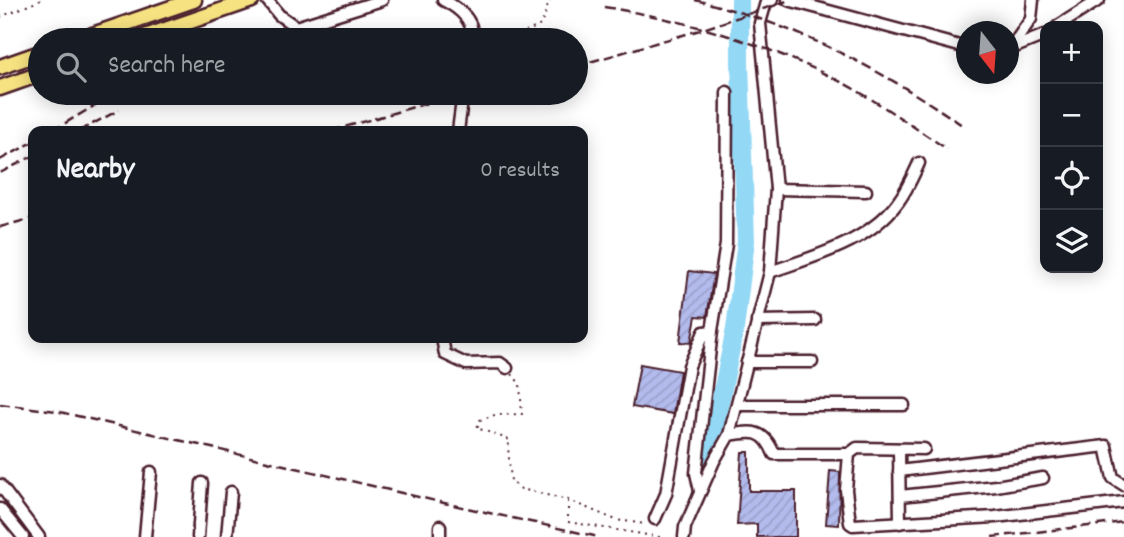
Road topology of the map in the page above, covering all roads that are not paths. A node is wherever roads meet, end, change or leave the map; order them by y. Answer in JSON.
{"nodes":[{"id":1,"x":194,"y":0,"type":"edge"},
{"id":2,"x":252,"y":0,"type":"edge"},
{"id":3,"x":267,"y":0,"type":"edge"},
{"id":4,"x":382,"y":0,"type":"edge"},
{"id":5,"x":443,"y":0,"type":"edge"},
{"id":6,"x":772,"y":0,"type":"edge"},
{"id":7,"x":788,"y":0,"type":"edge"},
{"id":8,"x":1033,"y":0,"type":"edge"},
{"id":9,"x":1099,"y":0,"type":"edge"},
{"id":10,"x":1066,"y":21,"type":"edge"},
{"id":11,"x":113,"y":28,"type":"edge"},
{"id":12,"x":171,"y":28,"type":"edge"},
{"id":13,"x":470,"y":28,"type":"edge"},
{"id":14,"x":1019,"y":35,"type":"edge"},
{"id":15,"x":1040,"y":37,"type":"edge"},
{"id":16,"x":956,"y":45,"type":"edge"},
{"id":17,"x":1019,"y":45,"type":"edge"},
{"id":18,"x":28,"y":57,"type":"edge"},
{"id":19,"x":0,"y":67,"type":"edge"},
{"id":20,"x":28,"y":78,"type":"edge"},
{"id":21,"x":0,"y":88,"type":"edge"},
{"id":22,"x":726,"y":92,"type":"dead end"},
{"id":23,"x":461,"y":105,"type":"edge"},
{"id":24,"x":459,"y":126,"type":"edge"},
{"id":25,"x":919,"y":163,"type":"dead end"},
{"id":26,"x":776,"y":190,"type":"junction"},
{"id":27,"x":866,"y":191,"type":"dead end"},
{"id":28,"x":770,"y":272,"type":"junction"},
{"id":29,"x":815,"y":320,"type":"dead end"},
{"id":30,"x":757,"y":321,"type":"junction"},
{"id":31,"x":712,"y":331,"type":"junction"},
{"id":32,"x":443,"y":343,"type":"edge"},
{"id":33,"x":747,"y":362,"type":"junction"},
{"id":34,"x":812,"y":362,"type":"dead end"},
{"id":35,"x":507,"y":368,"type":"road end"},
{"id":36,"x":737,"y":405,"type":"junction"},
{"id":37,"x":904,"y":405,"type":"dead end"},
{"id":38,"x":729,"y":435,"type":"junction"},
{"id":39,"x":924,"y":449,"type":"dead end"},
{"id":40,"x":899,"y":450,"type":"junction"},
{"id":41,"x":849,"y":454,"type":"junction"},
{"id":42,"x":899,"y":471,"type":"junction"},
{"id":43,"x":151,"y":472,"type":"dead end"},
{"id":44,"x":1043,"y":478,"type":"dead end"},
{"id":45,"x":202,"y":483,"type":"dead end"},
{"id":46,"x":0,"y":485,"type":"edge"},
{"id":47,"x":1124,"y":485,"type":"edge"},
{"id":48,"x":231,"y":492,"type":"dead end"},
{"id":49,"x":700,"y":492,"type":"junction"},
{"id":50,"x":900,"y":496,"type":"junction"},
{"id":51,"x":1124,"y":502,"type":"edge"},
{"id":52,"x":0,"y":509,"type":"edge"},
{"id":53,"x":655,"y":519,"type":"road end"},
{"id":54,"x":900,"y":523,"type":"junction"},
{"id":55,"x":23,"y":537,"type":"edge"},
{"id":56,"x":39,"y":537,"type":"edge"},
{"id":57,"x":145,"y":537,"type":"edge"},
{"id":58,"x":198,"y":537,"type":"edge"},
{"id":59,"x":228,"y":537,"type":"edge"},
{"id":60,"x":684,"y":537,"type":"edge"}],
"edges":[{"from":1,"to":11,"type":"highway"},
{"from":2,"to":12,"type":"highway"},
{"from":3,"to":4,"type":"street"},
{"from":5,"to":13,"type":"street"},
{"from":6,"to":26,"type":"street"},
{"from":7,"to":16,"type":"street"},
{"from":8,"to":14,"type":"street"},
{"from":9,"to":10,"type":"street"},
{"from":15,"to":17,"type":"street"},
{"from":18,"to":19,"type":"highway"},
{"from":20,"to":21,"type":"highway"},
{"from":22,"to":31,"type":"street"},
{"from":23,"to":24,"type":"street","bridge":true},
{"from":25,"to":28,"type":"street"},
{"from":26,"to":27,"type":"street"},
{"from":26,"to":28,"type":"street"},
{"from":28,"to":30,"type":"street"},
{"from":29,"to":30,"type":"street"},
{"from":30,"to":33,"type":"street"},
{"from":31,"to":49,"type":"street"},
{"from":31,"to":53,"type":"street"},
{"from":32,"to":35,"type":"street"},
{"from":33,"to":34,"type":"street"},
{"from":33,"to":36,"type":"street"},
{"from":36,"to":37,"type":"street"},
{"from":36,"to":38,"type":"street"},
{"from":38,"to":41,"type":"street"},
{"from":38,"to":49,"type":"street"},
{"from":39,"to":40,"type":"street"},
{"from":40,"to":41,"type":"street"},
{"from":40,"to":42,"type":"street"},
{"from":41,"to":54,"type":"street"},
{"from":42,"to":47,"type":"street"},
{"from":42,"to":50,"type":"street"},
{"from":43,"to":57,"type":"street"},
{"from":44,"to":50,"type":"street"},
{"from":45,"to":58,"type":"street"},
{"from":46,"to":56,"type":"street"},
{"from":48,"to":59,"type":"street"},
{"from":49,"to":60,"type":"street"},
{"from":50,"to":54,"type":"street"},
{"from":51,"to":54,"type":"street"},
{"from":52,"to":55,"type":"street"}]}
